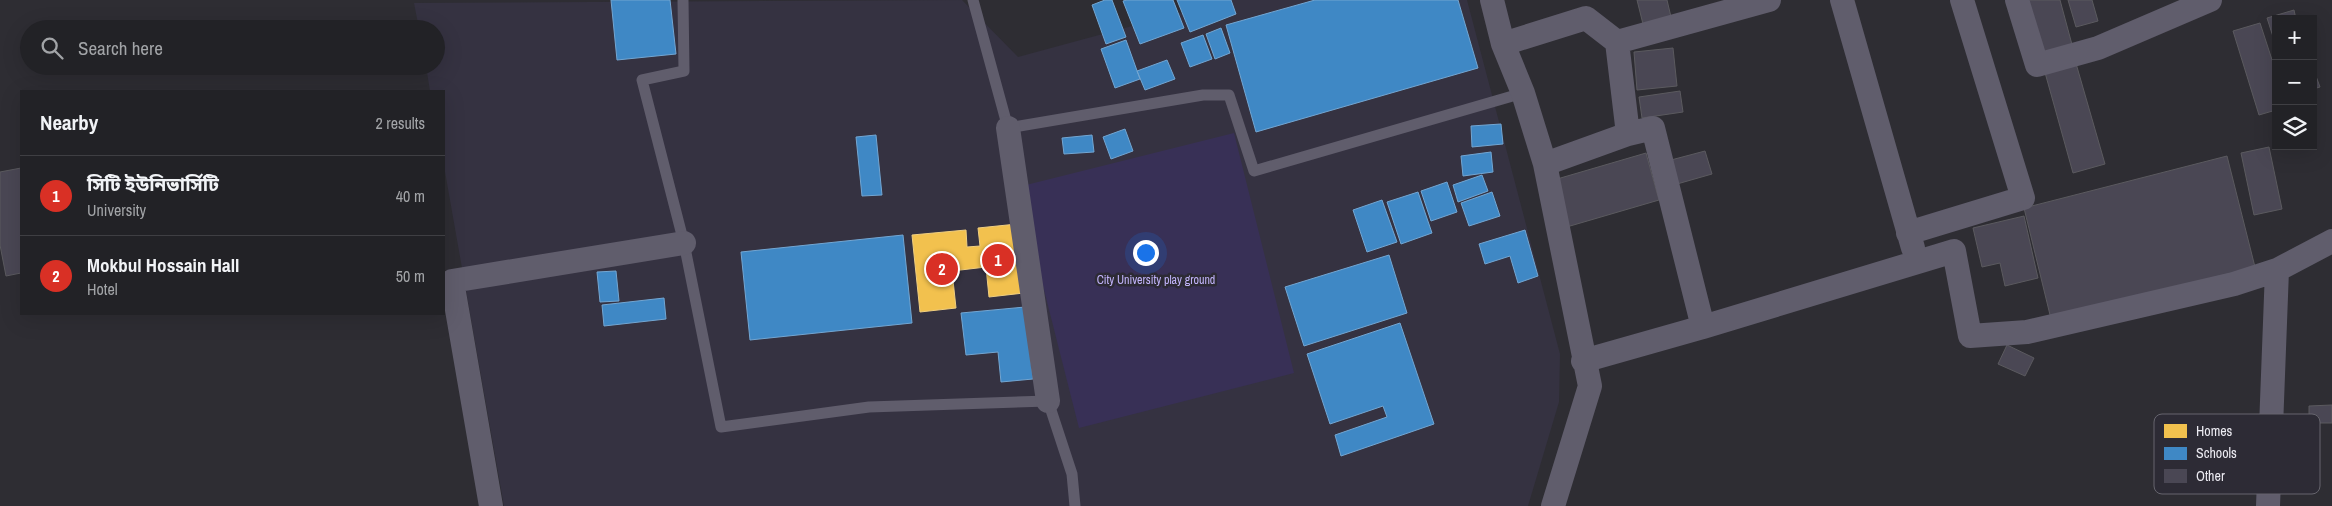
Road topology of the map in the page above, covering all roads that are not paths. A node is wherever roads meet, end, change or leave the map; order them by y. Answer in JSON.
{"nodes":[{"id":1,"x":683,"y":0,"type":"edge"},
{"id":2,"x":973,"y":0,"type":"edge"},
{"id":3,"x":1492,"y":0,"type":"edge"},
{"id":4,"x":1769,"y":0,"type":"edge"},
{"id":5,"x":1842,"y":0,"type":"edge"},
{"id":6,"x":1962,"y":0,"type":"edge"},
{"id":7,"x":2017,"y":0,"type":"edge"},
{"id":8,"x":2210,"y":0,"type":"edge"},
{"id":9,"x":1617,"y":42,"type":"junction"},
{"id":10,"x":1503,"y":44,"type":"junction"},
{"id":11,"x":1523,"y":93,"type":"junction"},
{"id":12,"x":1008,"y":128,"type":"junction"},
{"id":13,"x":1628,"y":134,"type":"junction"},
{"id":14,"x":1545,"y":164,"type":"junction"},
{"id":15,"x":1908,"y":233,"type":"junction"},
{"id":16,"x":2332,"y":240,"type":"edge"},
{"id":17,"x":684,"y":243,"type":"junction"},
{"id":18,"x":1916,"y":262,"type":"junction"},
{"id":19,"x":2276,"y":270,"type":"junction"},
{"id":20,"x":1703,"y":327,"type":"junction"},
{"id":21,"x":1583,"y":361,"type":"junction"},
{"id":22,"x":1048,"y":401,"type":"junction"},
{"id":23,"x":2271,"y":414,"type":"edge"},
{"id":24,"x":491,"y":506,"type":"edge"},
{"id":25,"x":1075,"y":506,"type":"edge"},
{"id":26,"x":1553,"y":506,"type":"edge"}],
"edges":[{"from":1,"to":17,"type":"lane"},
{"from":2,"to":12,"type":"lane"},
{"from":3,"to":10,"type":"street"},
{"from":4,"to":9,"type":"street"},
{"from":5,"to":15,"type":"street"},
{"from":6,"to":15,"type":"street"},
{"from":7,"to":8,"type":"street"},
{"from":9,"to":10,"type":"street"},
{"from":9,"to":13,"type":"street"},
{"from":10,"to":11,"type":"street"},
{"from":11,"to":12,"type":"lane"},
{"from":11,"to":14,"type":"street"},
{"from":12,"to":22,"type":"street"},
{"from":13,"to":14,"type":"street"},
{"from":13,"to":20,"type":"street"},
{"from":14,"to":21,"type":"street"},
{"from":15,"to":18,"type":"street"},
{"from":16,"to":19,"type":"street"},
{"from":17,"to":22,"type":"lane"},
{"from":17,"to":24,"type":"street"},
{"from":18,"to":19,"type":"street"},
{"from":18,"to":20,"type":"street"},
{"from":19,"to":23,"type":"street"},
{"from":20,"to":21,"type":"street"},
{"from":21,"to":26,"type":"street"},
{"from":22,"to":25,"type":"lane"}]}
